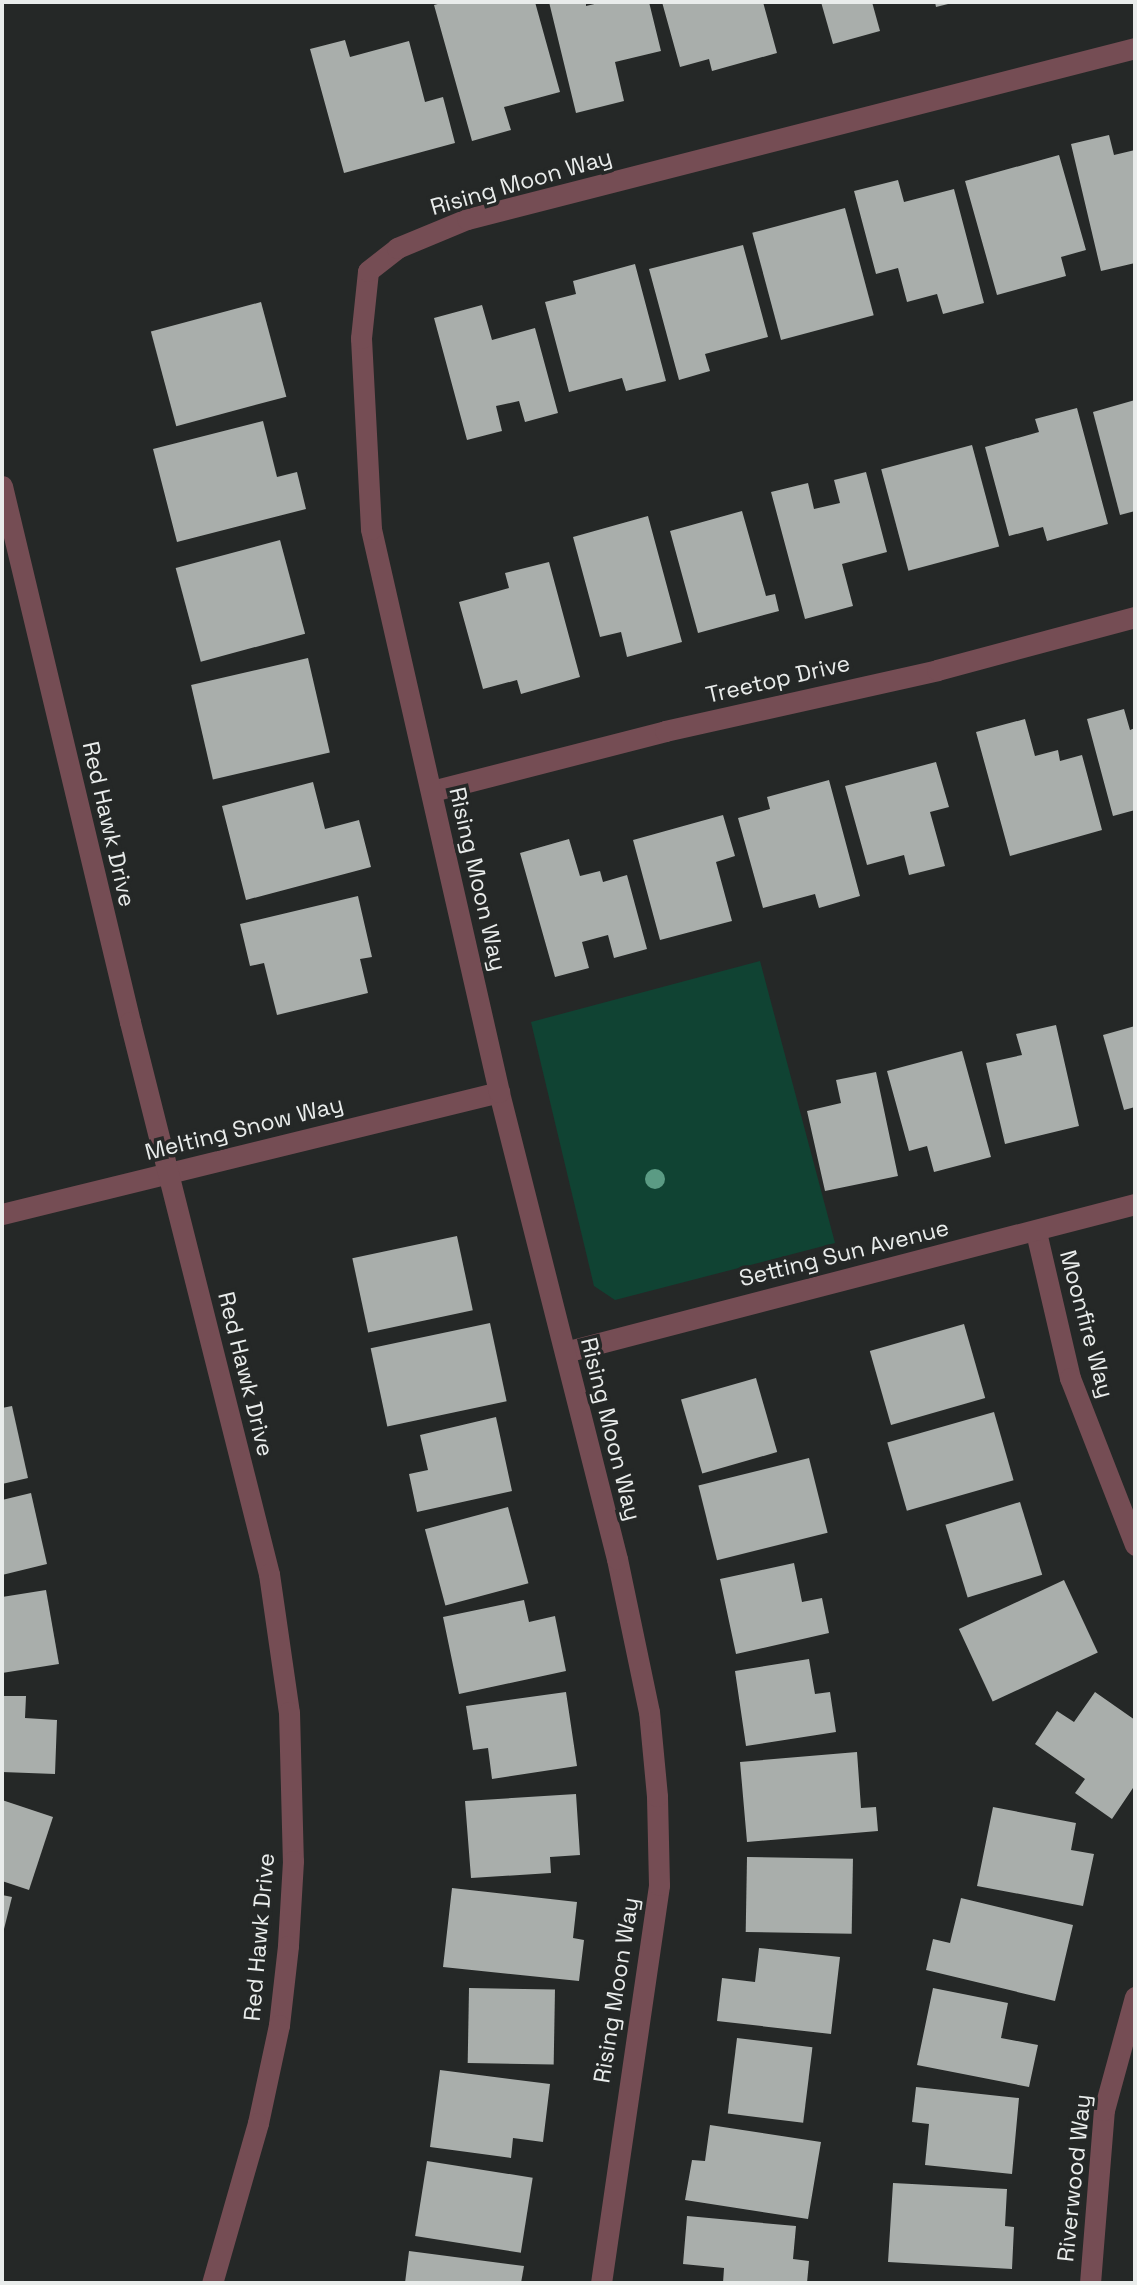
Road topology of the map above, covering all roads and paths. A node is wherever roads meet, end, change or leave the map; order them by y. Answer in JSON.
{"nodes":[{"id":1,"x":1135,"y":48,"type":"edge"},
{"id":2,"x":2,"y":486,"type":"edge"},
{"id":3,"x":1135,"y":617,"type":"edge"},
{"id":4,"x":432,"y":791,"type":"junction"},
{"id":5,"x":499,"y":1092,"type":"junction"},
{"id":6,"x":170,"y":1173,"type":"junction"},
{"id":7,"x":1135,"y":1204,"type":"edge"},
{"id":8,"x":2,"y":1214,"type":"edge"},
{"id":9,"x":1036,"y":1232,"type":"junction"},
{"id":10,"x":565,"y":1352,"type":"junction"},
{"id":11,"x":1135,"y":1545,"type":"edge"},
{"id":12,"x":1135,"y":1997,"type":"edge"},
{"id":13,"x":212,"y":2283,"type":"edge"},
{"id":14,"x":601,"y":2283,"type":"edge"},
{"id":15,"x":1090,"y":2283,"type":"edge"}],
"edges":[{"from":1,"to":4,"type":"street","name":"Rising Moon Way"},
{"from":2,"to":6,"type":"street","name":"Red Hawk Drive"},
{"from":3,"to":4,"type":"street","name":"Treetop Drive"},
{"from":4,"to":5,"type":"street","name":"Rising Moon Way"},
{"from":5,"to":6,"type":"street","name":"Melting Snow Way"},
{"from":5,"to":10,"type":"street","name":"Rising Moon Way"},
{"from":6,"to":8,"type":"street","name":"Melting Snow Way"},
{"from":6,"to":13,"type":"street","name":"Red Hawk Drive"},
{"from":7,"to":9,"type":"street","name":"Setting Sun Avenue"},
{"from":9,"to":10,"type":"street","name":"Setting Sun Avenue"},
{"from":9,"to":11,"type":"street","name":"Moonfire Way"},
{"from":10,"to":14,"type":"street","name":"Rising Moon Way"},
{"from":12,"to":15,"type":"street","name":"Riverwood Way"}]}
